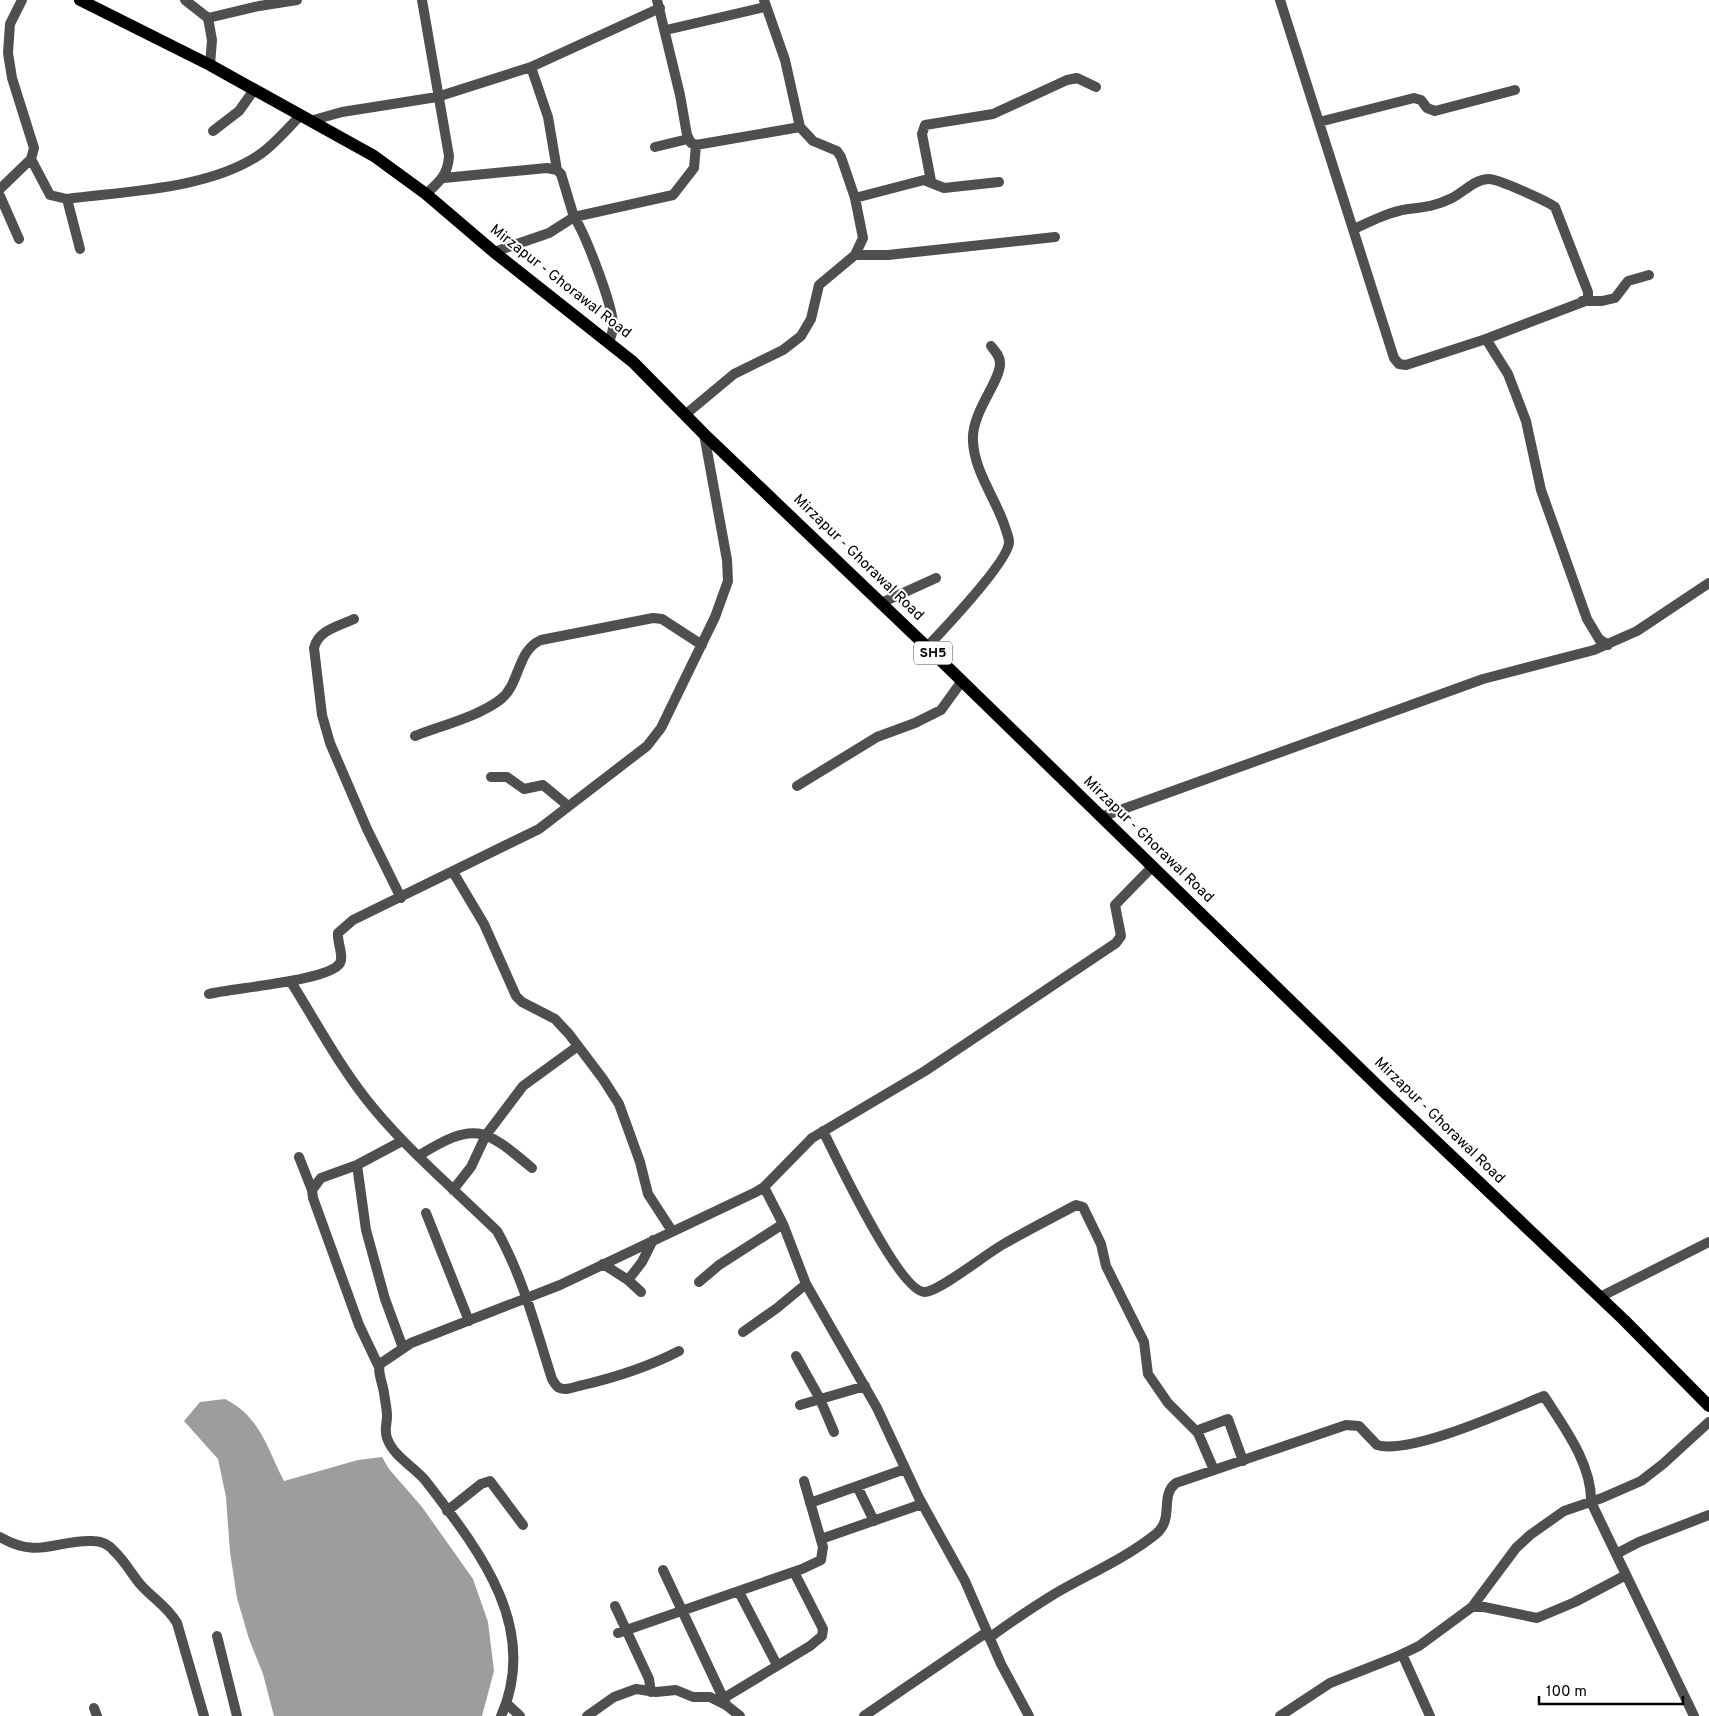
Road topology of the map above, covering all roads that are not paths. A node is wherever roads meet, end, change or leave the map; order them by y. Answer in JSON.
{"nodes":[{"id":1,"x":22,"y":0,"type":"edge"},
{"id":2,"x":80,"y":0,"type":"edge"},
{"id":3,"x":185,"y":0,"type":"edge"},
{"id":4,"x":297,"y":0,"type":"edge"},
{"id":5,"x":422,"y":0,"type":"edge"},
{"id":6,"x":1280,"y":0,"type":"edge"},
{"id":7,"x":259,"y":3,"type":"edge"},
{"id":8,"x":764,"y":3,"type":"edge"},
{"id":9,"x":659,"y":4,"type":"edge"},
{"id":10,"x":208,"y":18,"type":"junction"},
{"id":11,"x":666,"y":30,"type":"junction"},
{"id":12,"x":210,"y":65,"type":"junction"},
{"id":13,"x":531,"y":67,"type":"junction"},
{"id":14,"x":1096,"y":87,"type":"dead end"},
{"id":15,"x":254,"y":90,"type":"junction"},
{"id":16,"x":1515,"y":90,"type":"dead end"},
{"id":17,"x":437,"y":97,"type":"junction"},
{"id":18,"x":305,"y":118,"type":"junction"},
{"id":19,"x":1319,"y":122,"type":"junction"},
{"id":20,"x":800,"y":127,"type":"junction"},
{"id":21,"x":213,"y":131,"type":"dead end"},
{"id":22,"x":692,"y":142,"type":"junction"},
{"id":23,"x":655,"y":147,"type":"dead end"},
{"id":24,"x":31,"y":159,"type":"junction"},
{"id":25,"x":557,"y":170,"type":"junction"},
{"id":26,"x":444,"y":178,"type":"junction"},
{"id":27,"x":931,"y":181,"type":"junction"},
{"id":28,"x":999,"y":182,"type":"dead end"},
{"id":29,"x":0,"y":189,"type":"edge"},
{"id":30,"x":426,"y":194,"type":"junction"},
{"id":31,"x":0,"y":196,"type":"edge"},
{"id":32,"x":855,"y":198,"type":"junction"},
{"id":33,"x":67,"y":199,"type":"junction"},
{"id":34,"x":574,"y":217,"type":"junction"},
{"id":35,"x":1354,"y":229,"type":"junction"},
{"id":36,"x":1055,"y":237,"type":"dead end"},
{"id":37,"x":19,"y":239,"type":"dead end"},
{"id":38,"x":80,"y":249,"type":"dead end"},
{"id":39,"x":494,"y":252,"type":"junction"},
{"id":40,"x":856,"y":255,"type":"junction"},
{"id":41,"x":1649,"y":275,"type":"dead end"},
{"id":42,"x":1582,"y":300,"type":"junction"},
{"id":43,"x":1486,"y":339,"type":"junction"},
{"id":44,"x":609,"y":341,"type":"junction"},
{"id":45,"x":991,"y":346,"type":"dead end"},
{"id":46,"x":686,"y":414,"type":"junction"},
{"id":47,"x":704,"y":434,"type":"junction"},
{"id":48,"x":936,"y":578,"type":"dead end"},
{"id":49,"x":1709,"y":583,"type":"edge"},
{"id":50,"x":881,"y":603,"type":"junction"},
{"id":51,"x":354,"y":619,"type":"dead end"},
{"id":52,"x":702,"y":645,"type":"junction"},
{"id":53,"x":1608,"y":645,"type":"junction"},
{"id":54,"x":927,"y":647,"type":"junction"},
{"id":55,"x":962,"y":681,"type":"junction"},
{"id":56,"x":415,"y":736,"type":"dead end"},
{"id":57,"x":491,"y":777,"type":"dead end"},
{"id":58,"x":797,"y":786,"type":"dead end"},
{"id":59,"x":567,"y":806,"type":"junction"},
{"id":60,"x":1102,"y":817,"type":"junction"},
{"id":61,"x":1152,"y":867,"type":"junction"},
{"id":62,"x":453,"y":872,"type":"junction"},
{"id":63,"x":401,"y":898,"type":"junction"},
{"id":64,"x":291,"y":982,"type":"junction"},
{"id":65,"x":209,"y":994,"type":"dead end"},
{"id":66,"x":578,"y":1046,"type":"junction"},
{"id":67,"x":822,"y":1131,"type":"junction"},
{"id":68,"x":486,"y":1135,"type":"junction"},
{"id":69,"x":402,"y":1141,"type":"junction"},
{"id":70,"x":418,"y":1156,"type":"junction"},
{"id":71,"x":299,"y":1157,"type":"dead end"},
{"id":72,"x":357,"y":1165,"type":"junction"},
{"id":73,"x":532,"y":1168,"type":"dead end"},
{"id":74,"x":764,"y":1187,"type":"junction"},
{"id":75,"x":312,"y":1190,"type":"junction"},
{"id":76,"x":453,"y":1190,"type":"junction"},
{"id":77,"x":426,"y":1213,"type":"dead end"},
{"id":78,"x":783,"y":1224,"type":"junction"},
{"id":79,"x":672,"y":1232,"type":"junction"},
{"id":80,"x":653,"y":1240,"type":"junction"},
{"id":81,"x":1709,"y":1242,"type":"edge"},
{"id":82,"x":603,"y":1264,"type":"junction"},
{"id":83,"x":628,"y":1280,"type":"junction"},
{"id":84,"x":699,"y":1282,"type":"dead end"},
{"id":85,"x":806,"y":1284,"type":"junction"},
{"id":86,"x":641,"y":1292,"type":"dead end"},
{"id":87,"x":1600,"y":1297,"type":"junction"},
{"id":88,"x":527,"y":1298,"type":"junction"},
{"id":89,"x":469,"y":1321,"type":"junction"},
{"id":90,"x":743,"y":1332,"type":"dead end"},
{"id":91,"x":403,"y":1348,"type":"junction"},
{"id":92,"x":679,"y":1351,"type":"dead end"},
{"id":93,"x":796,"y":1356,"type":"dead end"},
{"id":94,"x":379,"y":1367,"type":"junction"},
{"id":95,"x":865,"y":1386,"type":"junction"},
{"id":96,"x":820,"y":1399,"type":"junction"},
{"id":97,"x":800,"y":1405,"type":"dead end"},
{"id":98,"x":1709,"y":1406,"type":"edge"},
{"id":99,"x":1709,"y":1422,"type":"edge"},
{"id":100,"x":1196,"y":1431,"type":"junction"},
{"id":101,"x":834,"y":1432,"type":"dead end"},
{"id":102,"x":1243,"y":1460,"type":"junction"},
{"id":103,"x":905,"y":1469,"type":"junction"},
{"id":104,"x":1214,"y":1470,"type":"junction"},
{"id":105,"x":804,"y":1481,"type":"dead end"},
{"id":106,"x":857,"y":1486,"type":"junction"},
{"id":107,"x":1591,"y":1502,"type":"junction"},
{"id":108,"x":810,"y":1503,"type":"junction"},
{"id":109,"x":922,"y":1504,"type":"junction"},
{"id":110,"x":447,"y":1511,"type":"junction"},
{"id":111,"x":1709,"y":1515,"type":"edge"},
{"id":112,"x":874,"y":1521,"type":"junction"},
{"id":113,"x":523,"y":1525,"type":"dead end"},
{"id":114,"x":0,"y":1537,"type":"edge"},
{"id":115,"x":821,"y":1539,"type":"junction"},
{"id":116,"x":1616,"y":1554,"type":"junction"},
{"id":117,"x":663,"y":1570,"type":"dead end"},
{"id":118,"x":794,"y":1572,"type":"junction"},
{"id":119,"x":1626,"y":1575,"type":"junction"},
{"id":120,"x":739,"y":1592,"type":"junction"},
{"id":121,"x":615,"y":1606,"type":"dead end"},
{"id":122,"x":1472,"y":1607,"type":"junction"},
{"id":123,"x":683,"y":1611,"type":"junction"},
{"id":124,"x":622,"y":1632,"type":"junction"},
{"id":125,"x":988,"y":1635,"type":"junction"},
{"id":126,"x":217,"y":1636,"type":"dead end"},
{"id":127,"x":1402,"y":1654,"type":"junction"},
{"id":128,"x":777,"y":1665,"type":"junction"},
{"id":129,"x":651,"y":1692,"type":"junction"},
{"id":130,"x":725,"y":1701,"type":"junction"},
{"id":131,"x":506,"y":1703,"type":"junction"},
{"id":132,"x":204,"y":1716,"type":"edge"},
{"id":133,"x":237,"y":1716,"type":"edge"},
{"id":134,"x":501,"y":1716,"type":"edge"},
{"id":135,"x":520,"y":1716,"type":"edge"},
{"id":136,"x":587,"y":1716,"type":"edge"},
{"id":137,"x":740,"y":1716,"type":"edge"},
{"id":138,"x":864,"y":1716,"type":"edge"},
{"id":139,"x":1028,"y":1716,"type":"edge"},
{"id":140,"x":1280,"y":1716,"type":"edge"},
{"id":141,"x":1430,"y":1716,"type":"edge"},
{"id":142,"x":1694,"y":1716,"type":"edge"}],
"edges":[{"from":1,"to":24,"type":"street"},
{"from":2,"to":12,"type":"main road","name":"Mirzapur - Ghorawal Road","number":"SH5"},
{"from":3,"to":10,"type":"street"},
{"from":4,"to":7,"type":"street"},
{"from":5,"to":17,"type":"street"},
{"from":6,"to":19,"type":"street"},
{"from":7,"to":10,"type":"street"},
{"from":8,"to":11,"type":"street"},
{"from":8,"to":20,"type":"street"},
{"from":9,"to":11,"type":"street"},
{"from":9,"to":13,"type":"street"},
{"from":10,"to":12,"type":"street"},
{"from":11,"to":22,"type":"street"},
{"from":12,"to":15,"type":"main road","name":"Mirzapur - Ghorawal Road","number":"SH5"},
{"from":13,"to":17,"type":"street"},
{"from":13,"to":25,"type":"street"},
{"from":14,"to":27,"type":"street"},
{"from":15,"to":18,"type":"main road","name":"Mirzapur - Ghorawal Road","number":"SH5"},
{"from":15,"to":21,"type":"street"},
{"from":16,"to":19,"type":"street"},
{"from":17,"to":18,"type":"street"},
{"from":17,"to":26,"type":"street"},
{"from":18,"to":30,"type":"main road","name":"Mirzapur - Ghorawal Road","number":"SH5"},
{"from":18,"to":33,"type":"street"},
{"from":19,"to":35,"type":"street"},
{"from":20,"to":22,"type":"street"},
{"from":20,"to":32,"type":"street"},
{"from":22,"to":23,"type":"street"},
{"from":22,"to":34,"type":"street"},
{"from":24,"to":29,"type":"street"},
{"from":24,"to":33,"type":"street"},
{"from":25,"to":26,"type":"street"},
{"from":25,"to":34,"type":"street"},
{"from":26,"to":30,"type":"street"},
{"from":27,"to":28,"type":"street"},
{"from":27,"to":32,"type":"street"},
{"from":30,"to":39,"type":"main road","name":"Mirzapur - Ghorawal Road","number":"SH5"},
{"from":31,"to":37,"type":"street"},
{"from":32,"to":40,"type":"street"},
{"from":33,"to":38,"type":"street"},
{"from":34,"to":39,"type":"street"},
{"from":34,"to":44,"type":"street"},
{"from":35,"to":42,"type":"street"},
{"from":35,"to":43,"type":"street"},
{"from":36,"to":40,"type":"street"},
{"from":39,"to":44,"type":"main road","name":"Mirzapur - Ghorawal Road","number":"SH5"},
{"from":40,"to":46,"type":"street"},
{"from":41,"to":42,"type":"street"},
{"from":42,"to":43,"type":"street"},
{"from":43,"to":53,"type":"street"},
{"from":44,"to":46,"type":"main road","name":"Mirzapur - Ghorawal Road","number":"SH5"},
{"from":45,"to":54,"type":"street"},
{"from":46,"to":47,"type":"main road","name":"Mirzapur - Ghorawal Road","number":"SH5"},
{"from":47,"to":50,"type":"main road","name":"Mirzapur - Ghorawal Road","number":"SH5"},
{"from":47,"to":52,"type":"street"},
{"from":48,"to":50,"type":"street"},
{"from":49,"to":53,"type":"street"},
{"from":50,"to":54,"type":"main road","name":"Mirzapur - Ghorawal Road","number":"SH5"},
{"from":51,"to":63,"type":"street"},
{"from":52,"to":56,"type":"street"},
{"from":52,"to":59,"type":"street"},
{"from":53,"to":60,"type":"street"},
{"from":54,"to":55,"type":"main road","name":"Mirzapur - Ghorawal Road","number":"SH5"},
{"from":55,"to":58,"type":"street"},
{"from":55,"to":60,"type":"main road","name":"Mirzapur - Ghorawal Road","number":"SH5"},
{"from":57,"to":59,"type":"street"},
{"from":59,"to":62,"type":"street"},
{"from":60,"to":61,"type":"main road","name":"Mirzapur - Ghorawal Road","number":"SH5"},
{"from":61,"to":67,"type":"street"},
{"from":61,"to":87,"type":"main road","name":"Mirzapur - Ghorawal Road","number":"SH5"},
{"from":62,"to":63,"type":"street"},
{"from":62,"to":66,"type":"street"},
{"from":63,"to":64,"type":"street"},
{"from":64,"to":65,"type":"street"},
{"from":64,"to":69,"type":"street"},
{"from":66,"to":68,"type":"street"},
{"from":66,"to":79,"type":"street"},
{"from":67,"to":74,"type":"street"},
{"from":67,"to":100,"type":"street"},
{"from":68,"to":70,"type":"street"},
{"from":68,"to":73,"type":"street"},
{"from":68,"to":76,"type":"street"},
{"from":69,"to":70,"type":"street"},
{"from":69,"to":72,"type":"street"},
{"from":70,"to":76,"type":"street"},
{"from":71,"to":75,"type":"street"},
{"from":72,"to":75,"type":"street"},
{"from":72,"to":91,"type":"street"},
{"from":74,"to":78,"type":"street"},
{"from":74,"to":79,"type":"street"},
{"from":75,"to":94,"type":"street"},
{"from":76,"to":88,"type":"street"},
{"from":77,"to":89,"type":"street"},
{"from":78,"to":84,"type":"street"},
{"from":78,"to":85,"type":"street"},
{"from":79,"to":80,"type":"street"},
{"from":80,"to":82,"type":"street"},
{"from":80,"to":83,"type":"street"},
{"from":81,"to":87,"type":"street"},
{"from":82,"to":83,"type":"street"},
{"from":82,"to":88,"type":"street"},
{"from":83,"to":86,"type":"street"},
{"from":85,"to":90,"type":"street"},
{"from":85,"to":95,"type":"street"},
{"from":87,"to":98,"type":"main road","name":"Mirzapur - Ghorawal Road","number":"SH5"},
{"from":88,"to":89,"type":"street"},
{"from":88,"to":92,"type":"street"},
{"from":89,"to":91,"type":"street"},
{"from":91,"to":94,"type":"street"},
{"from":93,"to":96,"type":"street"},
{"from":94,"to":110,"type":"street"},
{"from":95,"to":96,"type":"street"},
{"from":95,"to":103,"type":"street"},
{"from":96,"to":97,"type":"street"},
{"from":96,"to":101,"type":"street"},
{"from":99,"to":107,"type":"street"},
{"from":100,"to":102,"type":"street"},
{"from":100,"to":104,"type":"street"},
{"from":102,"to":104,"type":"street"},
{"from":102,"to":107,"type":"street"},
{"from":103,"to":106,"type":"street"},
{"from":103,"to":109,"type":"street"},
{"from":104,"to":125,"type":"street"},
{"from":105,"to":108,"type":"street"},
{"from":106,"to":108,"type":"street"},
{"from":106,"to":112,"type":"street"},
{"from":107,"to":116,"type":"street"},
{"from":107,"to":122,"type":"street"},
{"from":108,"to":115,"type":"street"},
{"from":109,"to":112,"type":"street"},
{"from":109,"to":125,"type":"street"},
{"from":110,"to":113,"type":"street"},
{"from":110,"to":131,"type":"street"},
{"from":111,"to":116,"type":"street"},
{"from":112,"to":115,"type":"street"},
{"from":114,"to":132,"type":"street"},
{"from":115,"to":118,"type":"street"},
{"from":116,"to":119,"type":"street"},
{"from":117,"to":123,"type":"street"},
{"from":118,"to":120,"type":"street"},
{"from":118,"to":128,"type":"street"},
{"from":119,"to":122,"type":"street"},
{"from":119,"to":142,"type":"street"},
{"from":120,"to":123,"type":"street"},
{"from":120,"to":128,"type":"street"},
{"from":121,"to":124,"type":"street"},
{"from":122,"to":127,"type":"street"},
{"from":123,"to":124,"type":"street"},
{"from":123,"to":130,"type":"street"},
{"from":124,"to":129,"type":"street"},
{"from":125,"to":138,"type":"street"},
{"from":125,"to":139,"type":"street"},
{"from":126,"to":133,"type":"street"},
{"from":127,"to":140,"type":"street"},
{"from":127,"to":141,"type":"street"},
{"from":128,"to":130,"type":"street"},
{"from":129,"to":130,"type":"street"},
{"from":129,"to":136,"type":"street"},
{"from":130,"to":137,"type":"street"},
{"from":131,"to":134,"type":"street"},
{"from":131,"to":135,"type":"street"}]}
